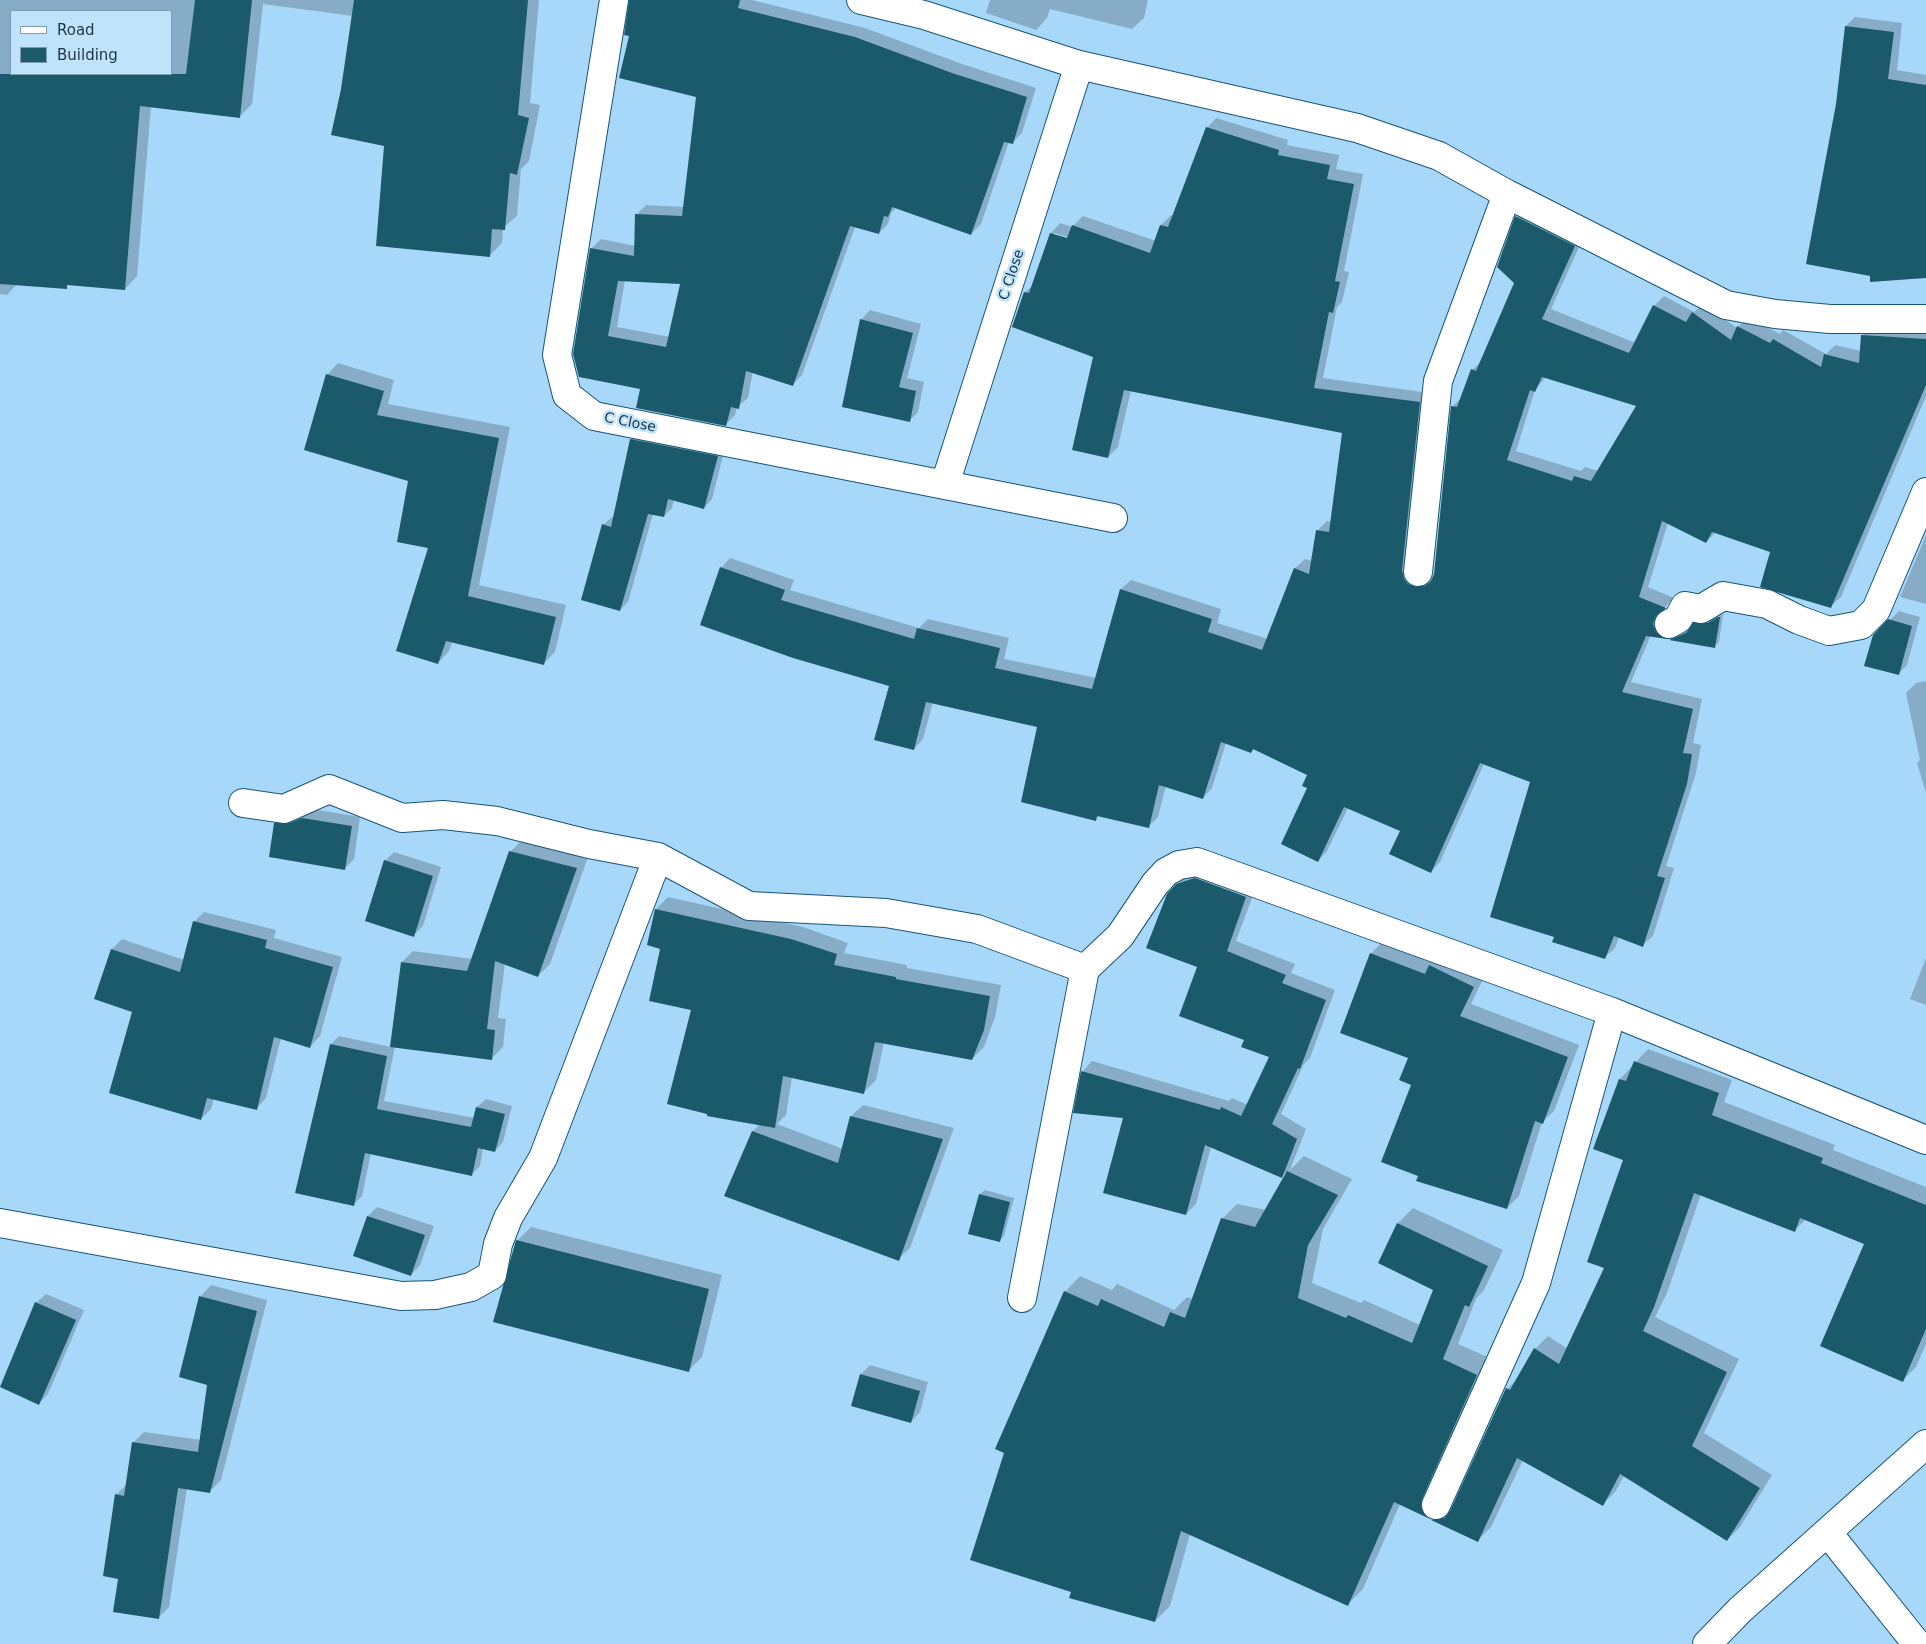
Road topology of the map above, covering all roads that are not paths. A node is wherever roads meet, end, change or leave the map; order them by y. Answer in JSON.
{"nodes":[{"id":1,"x":614,"y":0,"type":"edge"},
{"id":2,"x":861,"y":0,"type":"edge"},
{"id":3,"x":1078,"y":65,"type":"junction"},
{"id":4,"x":1507,"y":194,"type":"junction"},
{"id":5,"x":1926,"y":320,"type":"edge"},
{"id":6,"x":945,"y":484,"type":"junction"},
{"id":7,"x":1926,"y":492,"type":"edge"},
{"id":8,"x":1113,"y":518,"type":"dead end"},
{"id":9,"x":1418,"y":572,"type":"dead end"},
{"id":10,"x":1669,"y":624,"type":"dead end"},
{"id":11,"x":244,"y":803,"type":"dead end"},
{"id":12,"x":658,"y":856,"type":"junction"},
{"id":13,"x":1085,"y":969,"type":"junction"},
{"id":14,"x":1612,"y":1012,"type":"junction"},
{"id":15,"x":1926,"y":1140,"type":"edge"},
{"id":16,"x":0,"y":1223,"type":"edge"},
{"id":17,"x":1022,"y":1298,"type":"dead end"},
{"id":18,"x":1926,"y":1444,"type":"edge"},
{"id":19,"x":1436,"y":1505,"type":"dead end"},
{"id":20,"x":1828,"y":1533,"type":"junction"},
{"id":21,"x":1707,"y":1644,"type":"edge"},
{"id":22,"x":1916,"y":1644,"type":"edge"}],
"edges":[{"from":1,"to":6,"type":"street","name":"C Close"},
{"from":2,"to":3,"type":"street"},
{"from":3,"to":4,"type":"street"},
{"from":3,"to":6,"type":"street","name":"C Close"},
{"from":4,"to":5,"type":"street"},
{"from":4,"to":9,"type":"street"},
{"from":6,"to":8,"type":"street","name":"C Close"},
{"from":7,"to":10,"type":"street"},
{"from":11,"to":12,"type":"street"},
{"from":12,"to":13,"type":"street"},
{"from":12,"to":16,"type":"street"},
{"from":13,"to":14,"type":"street"},
{"from":13,"to":17,"type":"street"},
{"from":14,"to":15,"type":"street"},
{"from":14,"to":19,"type":"street"},
{"from":18,"to":20,"type":"street"},
{"from":20,"to":21,"type":"street"},
{"from":20,"to":22,"type":"street"}]}
